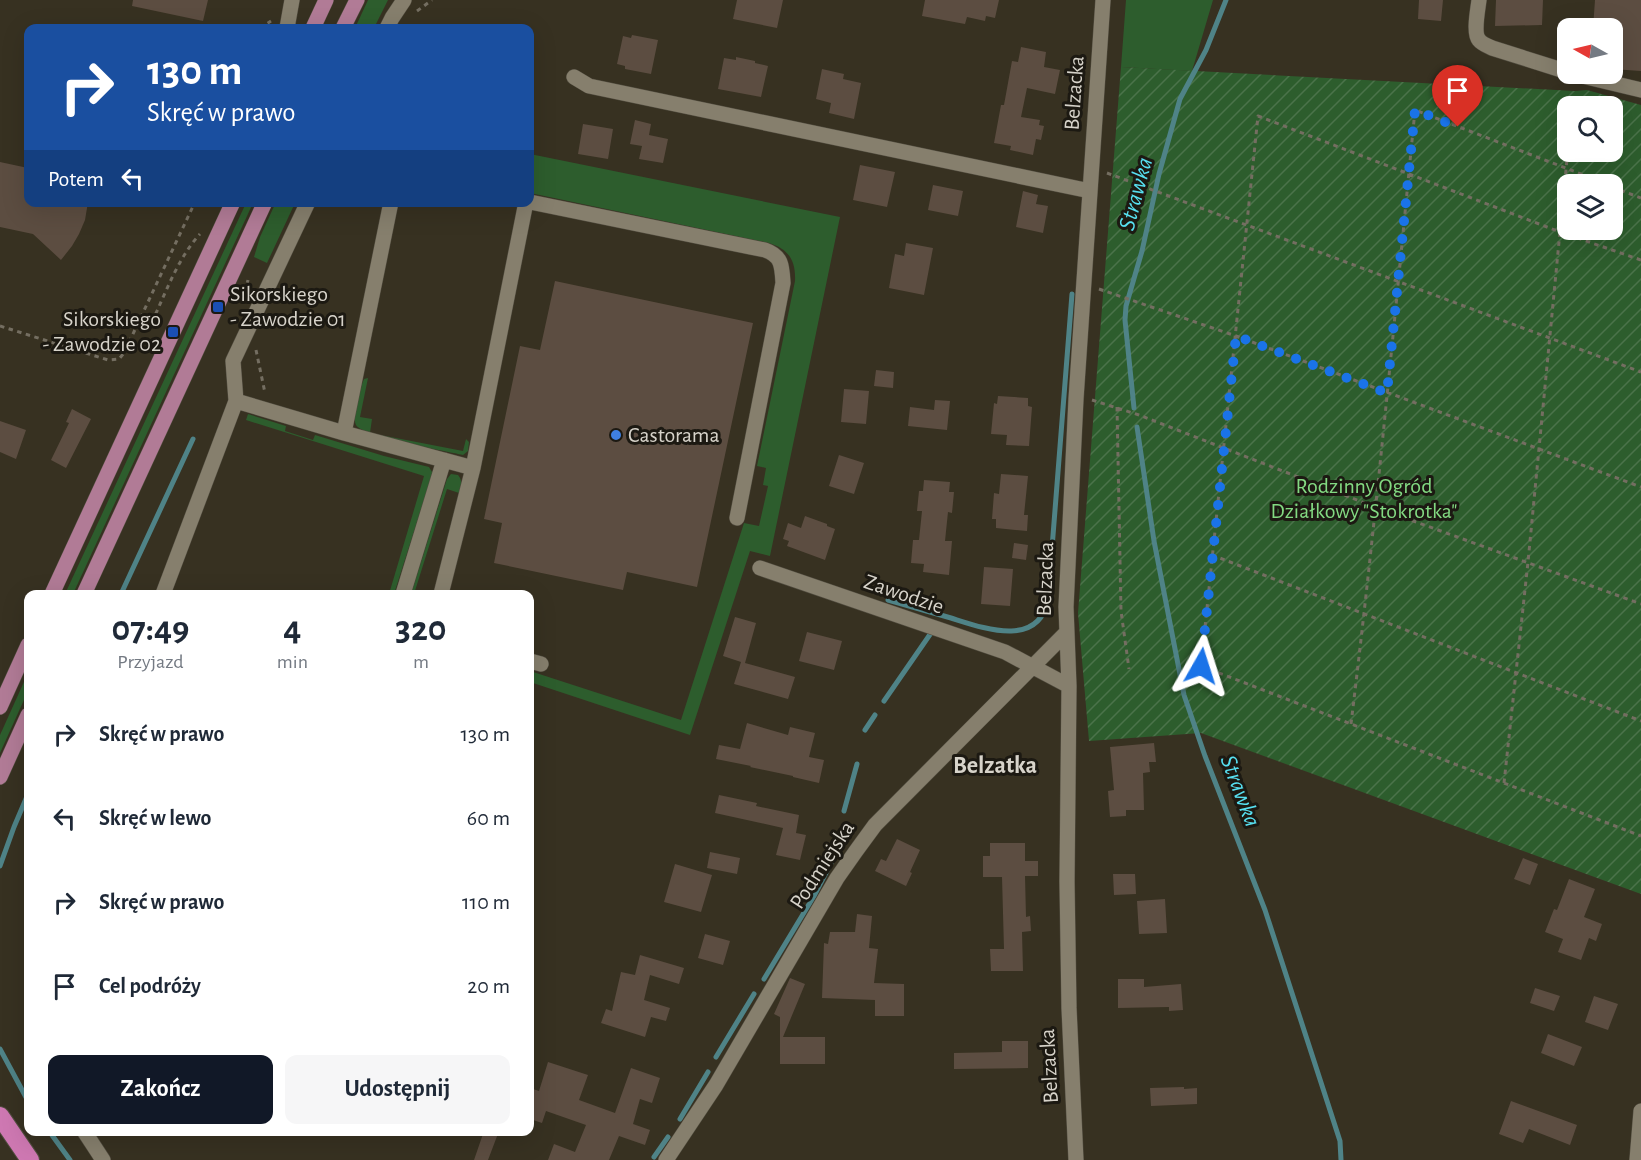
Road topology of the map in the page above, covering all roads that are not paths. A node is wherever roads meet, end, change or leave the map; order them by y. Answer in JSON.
{"nodes":[{"id":1,"x":292,"y":0,"type":"edge"},
{"id":2,"x":326,"y":0,"type":"edge"},
{"id":3,"x":357,"y":0,"type":"edge"},
{"id":4,"x":404,"y":0,"type":"edge"},
{"id":5,"x":1103,"y":0,"type":"edge"},
{"id":6,"x":1479,"y":0,"type":"edge"},
{"id":7,"x":288,"y":24,"type":"edge"},
{"id":8,"x":315,"y":24,"type":"edge"},
{"id":9,"x":345,"y":24,"type":"edge"},
{"id":10,"x":389,"y":24,"type":"edge"},
{"id":11,"x":1557,"y":69,"type":"edge"},
{"id":12,"x":574,"y":77,"type":"dead end"},
{"id":13,"x":1616,"y":84,"type":"edge"},
{"id":14,"x":1641,"y":90,"type":"edge"},
{"id":15,"x":1090,"y":191,"type":"junction"},
{"id":16,"x":534,"y":203,"type":"edge"},
{"id":17,"x":231,"y":207,"type":"edge"},
{"id":18,"x":263,"y":207,"type":"edge"},
{"id":19,"x":306,"y":207,"type":"edge"},
{"id":20,"x":390,"y":207,"type":"edge"},
{"id":21,"x":527,"y":207,"type":"edge"},
{"id":22,"x":236,"y":401,"type":"junction"},
{"id":23,"x":344,"y":433,"type":"junction"},
{"id":24,"x":444,"y":460,"type":"junction"},
{"id":25,"x":473,"y":468,"type":"junction"},
{"id":26,"x":737,"y":518,"type":"dead end"},
{"id":27,"x":760,"y":568,"type":"dead end"},
{"id":28,"x":54,"y":590,"type":"edge"},
{"id":29,"x":86,"y":590,"type":"edge"},
{"id":30,"x":165,"y":590,"type":"edge"},
{"id":31,"x":404,"y":590,"type":"edge"},
{"id":32,"x":442,"y":590,"type":"edge"},
{"id":33,"x":1066,"y":633,"type":"junction"},
{"id":34,"x":24,"y":654,"type":"edge"},
{"id":35,"x":1033,"y":666,"type":"junction"},
{"id":36,"x":1070,"y":686,"type":"junction"},
{"id":37,"x":0,"y":707,"type":"edge"},
{"id":38,"x":24,"y":724,"type":"edge"},
{"id":39,"x":0,"y":777,"type":"edge"},
{"id":40,"x":1641,"y":1111,"type":"edge"},
{"id":41,"x":0,"y":1116,"type":"edge"},
{"id":42,"x":87,"y":1136,"type":"edge"},
{"id":43,"x":1638,"y":1150,"type":"edge"},
{"id":44,"x":30,"y":1160,"type":"edge"},
{"id":45,"x":104,"y":1160,"type":"edge"},
{"id":46,"x":666,"y":1160,"type":"edge"},
{"id":47,"x":1076,"y":1160,"type":"edge"}],
"edges":[{"from":1,"to":7,"type":"street"},
{"from":2,"to":8,"type":"main road"},
{"from":3,"to":9,"type":"main road"},
{"from":4,"to":10,"type":"street"},
{"from":5,"to":15,"type":"street","name":"Belzacka"},
{"from":6,"to":11,"type":"street"},
{"from":12,"to":15,"type":"street"},
{"from":13,"to":14,"type":"street"},
{"from":15,"to":33,"type":"street","name":"Belzacka"},
{"from":16,"to":26,"type":"street"},
{"from":17,"to":28,"type":"main road"},
{"from":18,"to":29,"type":"main road"},
{"from":19,"to":22,"type":"street"},
{"from":20,"to":23,"type":"street"},
{"from":21,"to":25,"type":"street"},
{"from":22,"to":23,"type":"street"},
{"from":22,"to":30,"type":"street"},
{"from":23,"to":24,"type":"street"},
{"from":24,"to":25,"type":"street"},
{"from":24,"to":31,"type":"street"},
{"from":25,"to":32,"type":"street"},
{"from":27,"to":35,"type":"street","name":"Zawodzie"},
{"from":33,"to":35,"type":"street","name":"Podmiejska"},
{"from":33,"to":36,"type":"street","name":"Belzacka"},
{"from":34,"to":37,"type":"main road"},
{"from":35,"to":36,"type":"street","name":"Zawodzie"},
{"from":35,"to":46,"type":"street","name":"Podmiejska"},
{"from":36,"to":47,"type":"street","name":"Belzacka"},
{"from":38,"to":39,"type":"main road"},
{"from":40,"to":43,"type":"street"},
{"from":41,"to":44,"type":"highway"},
{"from":42,"to":45,"type":"street"}]}
